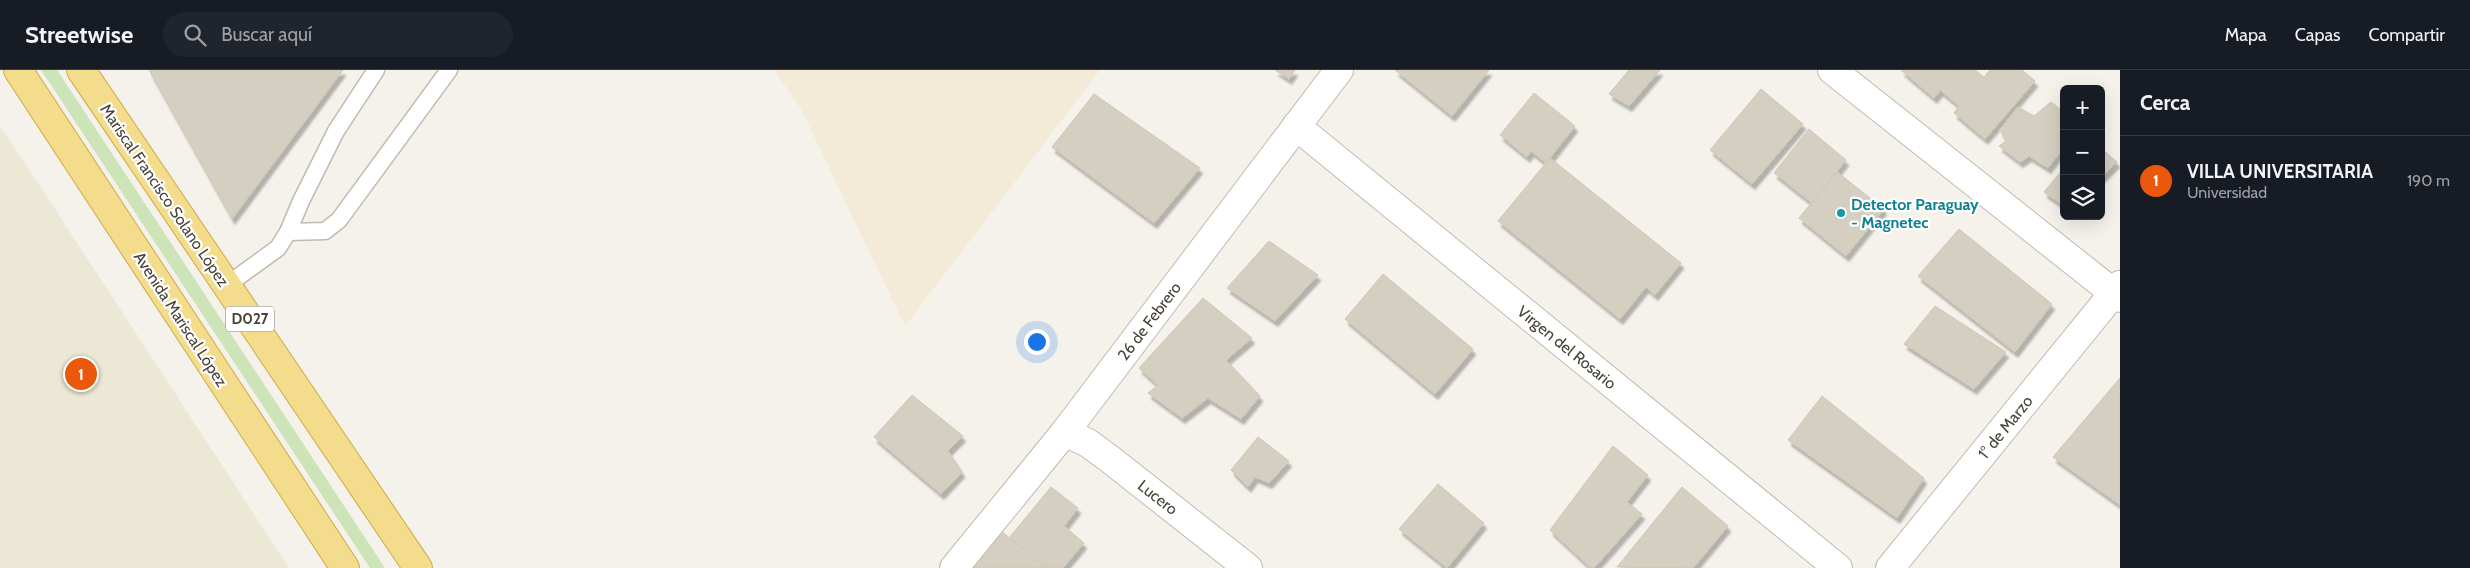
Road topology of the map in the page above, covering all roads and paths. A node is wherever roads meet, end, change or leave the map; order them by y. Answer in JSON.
{"nodes":[{"id":1,"x":18,"y":70,"type":"edge"},
{"id":2,"x":81,"y":70,"type":"edge"},
{"id":3,"x":376,"y":70,"type":"edge"},
{"id":4,"x":449,"y":70,"type":"edge"},
{"id":5,"x":1339,"y":70,"type":"edge"},
{"id":6,"x":1832,"y":70,"type":"edge"},
{"id":7,"x":1296,"y":126,"type":"junction"},
{"id":8,"x":288,"y":232,"type":"junction"},
{"id":9,"x":226,"y":285,"type":"junction"},
{"id":10,"x":2118,"y":292,"type":"edge"},
{"id":11,"x":1065,"y":432,"type":"junction"},
{"id":12,"x":345,"y":568,"type":"edge"},
{"id":13,"x":418,"y":568,"type":"edge"},
{"id":14,"x":954,"y":568,"type":"edge"},
{"id":15,"x":1248,"y":568,"type":"edge"},
{"id":16,"x":1838,"y":568,"type":"edge"},
{"id":17,"x":1890,"y":568,"type":"edge"}],
"edges":[{"from":1,"to":12,"type":"highway","name":"Avenida Mariscal López"},
{"from":2,"to":9,"type":"highway","name":"Mariscal Francisco Solano López","number":"D027"},
{"from":3,"to":8,"type":"lane"},
{"from":4,"to":8,"type":"lane"},
{"from":5,"to":7,"type":"street","name":"26 de Febrero"},
{"from":6,"to":10,"type":"street"},
{"from":7,"to":11,"type":"street","name":"26 de Febrero"},
{"from":7,"to":16,"type":"street","name":"Virgen del Rosario"},
{"from":8,"to":9,"type":"lane"},
{"from":9,"to":13,"type":"highway","name":"Mariscal Francisco Solano López","number":"D027"},
{"from":10,"to":17,"type":"street","name":"1° de Marzo"},
{"from":11,"to":14,"type":"street","name":"26 de Febrero"},
{"from":11,"to":15,"type":"street","name":"Lucero"}]}
